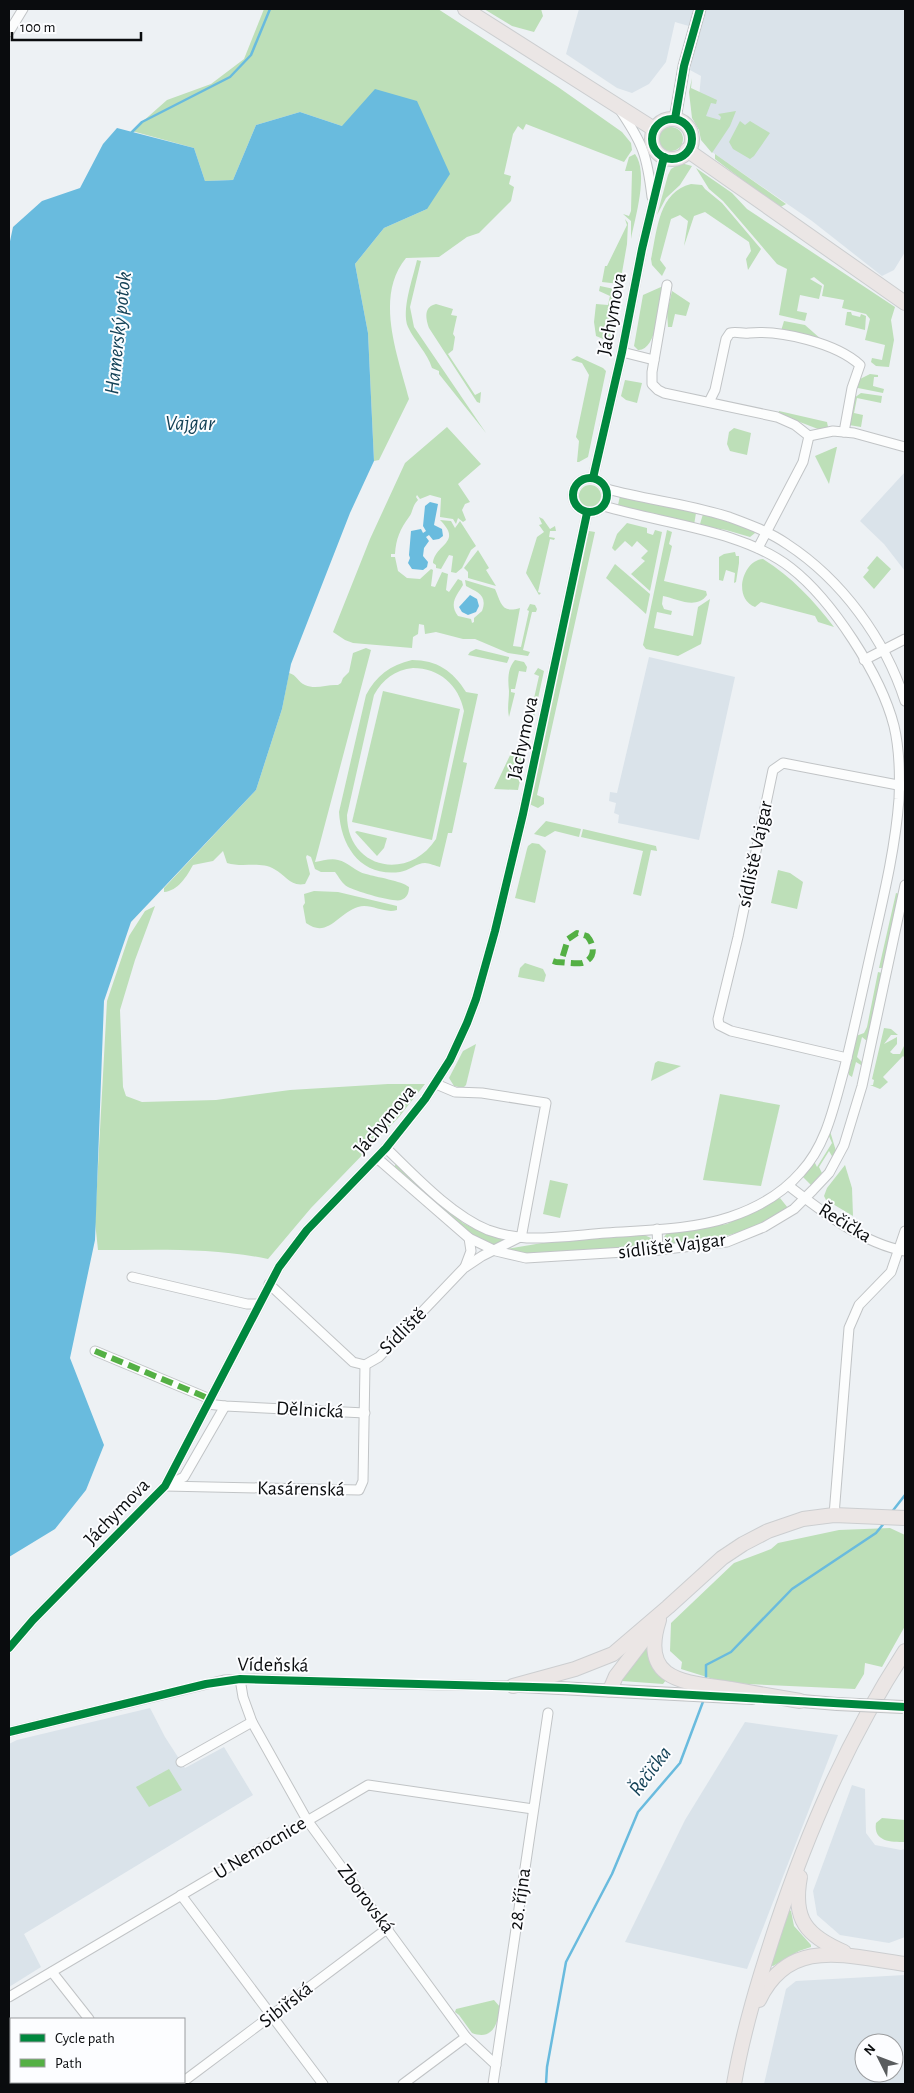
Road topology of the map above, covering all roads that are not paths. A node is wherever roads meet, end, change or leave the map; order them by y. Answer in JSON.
{"nodes":[{"id":1,"x":23,"y":9,"type":"edge"},
{"id":2,"x":464,"y":9,"type":"edge"},
{"id":3,"x":700,"y":9,"type":"edge"},
{"id":4,"x":9,"y":32,"type":"edge"},
{"id":5,"x":617,"y":105,"type":"junction"},
{"id":6,"x":675,"y":119,"type":"junction"},
{"id":7,"x":654,"y":129,"type":"junction"},
{"id":8,"x":688,"y":150,"type":"junction"},
{"id":9,"x":664,"y":157,"type":"junction"},
{"id":10,"x":652,"y":202,"type":"junction"},
{"id":11,"x":667,"y":285,"type":"dead end"},
{"id":12,"x":905,"y":303,"type":"edge"},
{"id":13,"x":622,"y":352,"type":"junction"},
{"id":14,"x":654,"y":360,"type":"junction"},
{"id":15,"x":709,"y":402,"type":"junction"},
{"id":16,"x":844,"y":432,"type":"junction"},
{"id":17,"x":809,"y":436,"type":"junction"},
{"id":18,"x":905,"y":447,"type":"edge"},
{"id":19,"x":593,"y":478,"type":"junction"},
{"id":20,"x":607,"y":489,"type":"junction"},
{"id":21,"x":604,"y":506,"type":"junction"},
{"id":22,"x":587,"y":513,"type":"junction"},
{"id":23,"x":765,"y":532,"type":"junction"},
{"id":24,"x":758,"y":548,"type":"junction"},
{"id":25,"x":905,"y":639,"type":"edge"},
{"id":26,"x":885,"y":650,"type":"junction"},
{"id":27,"x":864,"y":660,"type":"junction"},
{"id":28,"x":905,"y":701,"type":"edge"},
{"id":29,"x":902,"y":786,"type":"edge"},
{"id":30,"x":905,"y":885,"type":"edge"},
{"id":31,"x":848,"y":1058,"type":"junction"},
{"id":32,"x":436,"y":1084,"type":"junction"},
{"id":33,"x":386,"y":1148,"type":"junction"},
{"id":34,"x":377,"y":1158,"type":"junction"},
{"id":35,"x":789,"y":1186,"type":"junction"},
{"id":36,"x":805,"y":1198,"type":"junction"},
{"id":37,"x":657,"y":1229,"type":"junction"},
{"id":38,"x":905,"y":1231,"type":"edge"},
{"id":39,"x":520,"y":1237,"type":"junction"},
{"id":40,"x":469,"y":1238,"type":"junction"},
{"id":41,"x":658,"y":1250,"type":"junction"},
{"id":42,"x":903,"y":1250,"type":"edge"},
{"id":43,"x":496,"y":1251,"type":"junction"},
{"id":44,"x":464,"y":1268,"type":"junction"},
{"id":45,"x":132,"y":1277,"type":"dead end"},
{"id":46,"x":269,"y":1284,"type":"junction"},
{"id":47,"x":258,"y":1304,"type":"junction"},
{"id":48,"x":95,"y":1351,"type":"dead end"},
{"id":49,"x":365,"y":1365,"type":"junction"},
{"id":50,"x":208,"y":1401,"type":"junction"},
{"id":51,"x":225,"y":1406,"type":"junction"},
{"id":52,"x":365,"y":1413,"type":"junction"},
{"id":53,"x":165,"y":1486,"type":"junction"},
{"id":54,"x":834,"y":1515,"type":"junction"},
{"id":55,"x":901,"y":1520,"type":"edge"},
{"id":56,"x":668,"y":1607,"type":"junction"},
{"id":57,"x":659,"y":1620,"type":"junction"},
{"id":58,"x":9,"y":1648,"type":"edge"},
{"id":59,"x":905,"y":1651,"type":"edge"},
{"id":60,"x":613,"y":1654,"type":"junction"},
{"id":61,"x":240,"y":1679,"type":"junction"},
{"id":62,"x":513,"y":1686,"type":"junction"},
{"id":63,"x":610,"y":1690,"type":"junction"},
{"id":64,"x":800,"y":1701,"type":"junction"},
{"id":65,"x":904,"y":1707,"type":"edge"},
{"id":66,"x":548,"y":1713,"type":"dead end"},
{"id":67,"x":252,"y":1722,"type":"junction"},
{"id":68,"x":9,"y":1732,"type":"edge"},
{"id":69,"x":181,"y":1762,"type":"dead end"},
{"id":70,"x":533,"y":1808,"type":"junction"},
{"id":71,"x":307,"y":1820,"type":"junction"},
{"id":72,"x":805,"y":1848,"type":"junction"},
{"id":73,"x":181,"y":1896,"type":"junction"},
{"id":74,"x":388,"y":1928,"type":"junction"},
{"id":75,"x":850,"y":1955,"type":"junction"},
{"id":76,"x":905,"y":1964,"type":"edge"},
{"id":77,"x":52,"y":1972,"type":"junction"},
{"id":78,"x":9,"y":1997,"type":"edge"},
{"id":79,"x":272,"y":2016,"type":"junction"},
{"id":80,"x":88,"y":2018,"type":"edge"},
{"id":81,"x":746,"y":2030,"type":"junction"},
{"id":82,"x":466,"y":2037,"type":"junction"},
{"id":83,"x":496,"y":2065,"type":"junction"},
{"id":84,"x":185,"y":2080,"type":"edge"},
{"id":85,"x":324,"y":2084,"type":"edge"},
{"id":86,"x":403,"y":2084,"type":"edge"},
{"id":87,"x":493,"y":2084,"type":"edge"},
{"id":88,"x":734,"y":2084,"type":"edge"}],
"edges":[{"from":1,"to":4,"type":"street"},
{"from":2,"to":5,"type":"main road"},
{"from":3,"to":6,"type":"street"},
{"from":5,"to":7,"type":"main road"},
{"from":5,"to":10,"type":"street"},
{"from":6,"to":7,"type":"main road"},
{"from":6,"to":8,"type":"main road"},
{"from":7,"to":9,"type":"main road"},
{"from":8,"to":9,"type":"main road"},
{"from":8,"to":12,"type":"main road"},
{"from":9,"to":10,"type":"street","name":"Jáchymova"},
{"from":10,"to":13,"type":"street","name":"Jáchymova"},
{"from":11,"to":14,"type":"street"},
{"from":13,"to":14,"type":"street"},
{"from":13,"to":19,"type":"street","name":"Jáchymova"},
{"from":14,"to":15,"type":"street"},
{"from":15,"to":16,"type":"street"},
{"from":15,"to":17,"type":"street"},
{"from":16,"to":17,"type":"street"},
{"from":16,"to":18,"type":"street"},
{"from":17,"to":23,"type":"street"},
{"from":19,"to":20,"type":"street"},
{"from":19,"to":22,"type":"street"},
{"from":20,"to":21,"type":"street"},
{"from":20,"to":23,"type":"street"},
{"from":21,"to":22,"type":"street"},
{"from":21,"to":24,"type":"street","name":"sídliště Vajgar"},
{"from":22,"to":32,"type":"street","name":"Jáchymova"},
{"from":23,"to":24,"type":"street"},
{"from":23,"to":26,"type":"street"},
{"from":24,"to":27,"type":"street","name":"sídliště Vajgar"},
{"from":25,"to":26,"type":"street"},
{"from":26,"to":27,"type":"street"},
{"from":26,"to":28,"type":"street"},
{"from":27,"to":29,"type":"street","name":"sídliště Vajgar"},
{"from":29,"to":31,"type":"street","name":"sídliště Vajgar"},
{"from":29,"to":31,"type":"street","name":"sídliště Vajgar"},
{"from":30,"to":36,"type":"street","name":"sídliště Vajgar"},
{"from":31,"to":35,"type":"street","name":"sídliště Vajgar"},
{"from":32,"to":33,"type":"street","name":"Jáchymova"},
{"from":32,"to":39,"type":"street"},
{"from":33,"to":34,"type":"street","name":"Jáchymova"},
{"from":33,"to":39,"type":"street","name":"sídliště Vajgar"},
{"from":34,"to":40,"type":"street","name":"sídliště Vajgar"},
{"from":34,"to":46,"type":"street","name":"Jáchymova"},
{"from":35,"to":36,"type":"street","name":"Řečička"},
{"from":35,"to":37,"type":"street","name":"sídliště Vajgar"},
{"from":36,"to":41,"type":"street","name":"sídliště Vajgar"},
{"from":36,"to":42,"type":"street","name":"Řečička"},
{"from":37,"to":39,"type":"street","name":"sídliště Vajgar"},
{"from":37,"to":41,"type":"street"},
{"from":38,"to":42,"type":"street"},
{"from":39,"to":43,"type":"street","name":"Sídliště"},
{"from":40,"to":43,"type":"street","name":"sídliště Vajgar"},
{"from":40,"to":44,"type":"street"},
{"from":41,"to":43,"type":"street","name":"sídliště Vajgar"},
{"from":42,"to":54,"type":"street"},
{"from":43,"to":44,"type":"street","name":"Sídliště"},
{"from":44,"to":49,"type":"street","name":"Sídliště"},
{"from":45,"to":47,"type":"street"},
{"from":46,"to":47,"type":"street","name":"Jáchymova"},
{"from":46,"to":49,"type":"street","name":"Sídliště"},
{"from":47,"to":50,"type":"street","name":"Jáchymova"},
{"from":48,"to":50,"type":"street","name":"Dělnická"},
{"from":49,"to":52,"type":"street","name":"Dělnická"},
{"from":50,"to":51,"type":"street","name":"Dělnická"},
{"from":50,"to":53,"type":"street","name":"Jáchymova"},
{"from":51,"to":52,"type":"street","name":"Dělnická"},
{"from":51,"to":53,"type":"street"},
{"from":52,"to":53,"type":"street","name":"Kasárenská"},
{"from":53,"to":58,"type":"street","name":"Jáchymova"},
{"from":54,"to":55,"type":"main road"},
{"from":54,"to":56,"type":"main road"},
{"from":56,"to":57,"type":"main road"},
{"from":56,"to":60,"type":"main road"},
{"from":57,"to":63,"type":"main road"},
{"from":57,"to":64,"type":"main road"},
{"from":59,"to":72,"type":"main road"},
{"from":60,"to":62,"type":"main road"},
{"from":60,"to":63,"type":"main road"},
{"from":61,"to":62,"type":"street","name":"Vídeňská"},
{"from":61,"to":67,"type":"street","name":"Zborovská"},
{"from":61,"to":68,"type":"street","name":"Vídeňská"},
{"from":62,"to":63,"type":"main road"},
{"from":63,"to":64,"type":"main road"},
{"from":64,"to":65,"type":"main road","bridge":true},
{"from":66,"to":70,"type":"street","name":"28. října"},
{"from":67,"to":69,"type":"street"},
{"from":67,"to":71,"type":"street","name":"Zborovská"},
{"from":70,"to":71,"type":"street","name":"U Nemocnice"},
{"from":70,"to":83,"type":"street","name":"28. října"},
{"from":71,"to":73,"type":"street","name":"U Nemocnice"},
{"from":71,"to":74,"type":"street","name":"Zborovská"},
{"from":72,"to":75,"type":"main road"},
{"from":72,"to":81,"type":"main road"},
{"from":73,"to":77,"type":"street","name":"U Nemocnice"},
{"from":73,"to":79,"type":"street"},
{"from":74,"to":79,"type":"street","name":"Sibiřská"},
{"from":74,"to":82,"type":"street","name":"Zborovská"},
{"from":75,"to":76,"type":"main road"},
{"from":75,"to":81,"type":"main road"},
{"from":77,"to":78,"type":"street","name":"U Nemocnice"},
{"from":77,"to":80,"type":"street"},
{"from":79,"to":84,"type":"street","name":"Sibiřská"},
{"from":79,"to":85,"type":"street"},
{"from":81,"to":88,"type":"main road"},
{"from":82,"to":83,"type":"street","name":"Zborovská"},
{"from":82,"to":86,"type":"street"},
{"from":83,"to":87,"type":"street","name":"28. října"}]}
